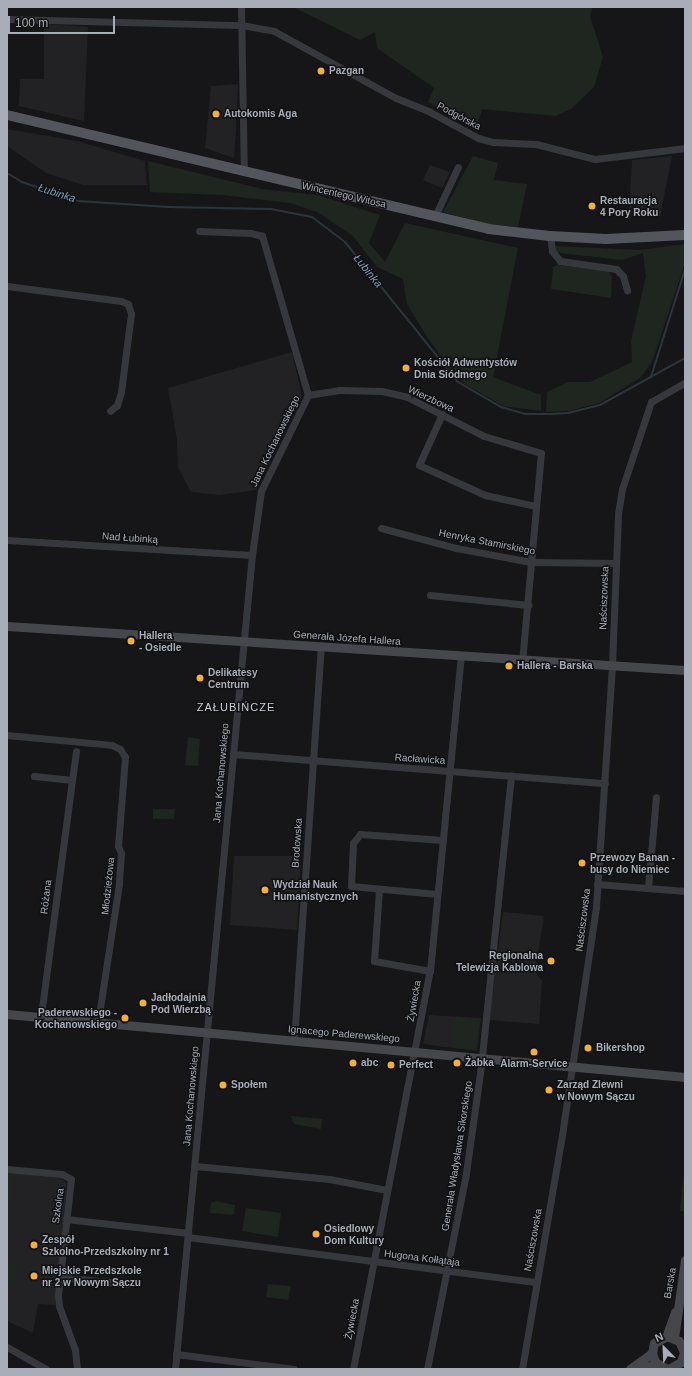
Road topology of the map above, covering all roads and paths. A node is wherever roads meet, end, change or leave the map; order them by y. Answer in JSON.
{"nodes":[{"id":1,"x":241,"y":7,"type":"edge"},
{"id":2,"x":7,"y":19,"type":"edge"},
{"id":3,"x":241,"y":25,"type":"junction"},
{"id":4,"x":7,"y":115,"type":"edge"},
{"id":5,"x":685,"y":148,"type":"edge"},
{"id":6,"x":458,"y":167,"type":"dead end"},
{"id":7,"x":244,"y":171,"type":"junction"},
{"id":8,"x":435,"y":216,"type":"junction"},
{"id":9,"x":198,"y":231,"type":"dead end"},
{"id":10,"x":685,"y":235,"type":"edge"},
{"id":11,"x":550,"y":236,"type":"junction"},
{"id":12,"x":7,"y":286,"type":"edge"},
{"id":13,"x":627,"y":290,"type":"dead end"},
{"id":14,"x":685,"y":382,"type":"edge"},
{"id":15,"x":308,"y":395,"type":"junction"},
{"id":16,"x":110,"y":411,"type":"dead end"},
{"id":17,"x":442,"y":414,"type":"junction"},
{"id":18,"x":535,"y":506,"type":"junction"},
{"id":19,"x":381,"y":528,"type":"dead end"},
{"id":20,"x":7,"y":540,"type":"edge"},
{"id":21,"x":252,"y":555,"type":"junction"},
{"id":22,"x":531,"y":562,"type":"junction"},
{"id":23,"x":616,"y":563,"type":"junction"},
{"id":24,"x":430,"y":595,"type":"dead end"},
{"id":25,"x":528,"y":605,"type":"junction"},
{"id":26,"x":7,"y":626,"type":"edge"},
{"id":27,"x":243,"y":643,"type":"junction"},
{"id":28,"x":321,"y":648,"type":"junction"},
{"id":29,"x":461,"y":656,"type":"junction"},
{"id":30,"x":522,"y":660,"type":"junction"},
{"id":31,"x":612,"y":664,"type":"junction"},
{"id":32,"x":685,"y":670,"type":"edge"},
{"id":33,"x":7,"y":734,"type":"edge"},
{"id":34,"x":76,"y":750,"type":"dead end"},
{"id":35,"x":233,"y":754,"type":"junction"},
{"id":36,"x":313,"y":761,"type":"junction"},
{"id":37,"x":450,"y":772,"type":"junction"},
{"id":38,"x":34,"y":776,"type":"dead end"},
{"id":39,"x":511,"y":776,"type":"junction"},
{"id":40,"x":72,"y":780,"type":"junction"},
{"id":41,"x":605,"y":783,"type":"junction"},
{"id":42,"x":656,"y":797,"type":"dead end"},
{"id":43,"x":443,"y":840,"type":"junction"},
{"id":44,"x":597,"y":884,"type":"junction"},
{"id":45,"x":648,"y":888,"type":"junction"},
{"id":46,"x":379,"y":890,"type":"junction"},
{"id":47,"x":685,"y":892,"type":"edge"},
{"id":48,"x":437,"y":894,"type":"junction"},
{"id":49,"x":430,"y":971,"type":"junction"},
{"id":50,"x":7,"y":1014,"type":"edge"},
{"id":51,"x":41,"y":1017,"type":"junction"},
{"id":52,"x":98,"y":1022,"type":"junction"},
{"id":53,"x":207,"y":1032,"type":"junction"},
{"id":54,"x":294,"y":1040,"type":"junction"},
{"id":55,"x":415,"y":1051,"type":"junction"},
{"id":56,"x":482,"y":1057,"type":"junction"},
{"id":57,"x":572,"y":1066,"type":"junction"},
{"id":58,"x":683,"y":1076,"type":"edge"},
{"id":59,"x":195,"y":1166,"type":"junction"},
{"id":60,"x":7,"y":1168,"type":"edge"},
{"id":61,"x":387,"y":1190,"type":"junction"},
{"id":62,"x":66,"y":1219,"type":"junction"},
{"id":63,"x":188,"y":1235,"type":"junction"},
{"id":64,"x":685,"y":1260,"type":"edge"},
{"id":65,"x":373,"y":1262,"type":"junction"},
{"id":66,"x":448,"y":1272,"type":"junction"},
{"id":67,"x":60,"y":1277,"type":"junction"},
{"id":68,"x":536,"y":1282,"type":"junction"},
{"id":69,"x":130,"y":1284,"type":"dead end"},
{"id":70,"x":681,"y":1309,"type":"edge"},
{"id":71,"x":670,"y":1337,"type":"junction"},
{"id":72,"x":7,"y":1347,"type":"edge"},
{"id":73,"x":684,"y":1350,"type":"edge"},
{"id":74,"x":652,"y":1353,"type":"junction"},
{"id":75,"x":176,"y":1354,"type":"junction"},
{"id":76,"x":233,"y":1360,"type":"junction"},
{"id":77,"x":656,"y":1364,"type":"junction"},
{"id":78,"x":293,"y":1368,"type":"edge"},
{"id":79,"x":46,"y":1369,"type":"edge"},
{"id":80,"x":77,"y":1369,"type":"edge"},
{"id":81,"x":175,"y":1369,"type":"edge"},
{"id":82,"x":232,"y":1369,"type":"edge"},
{"id":83,"x":353,"y":1369,"type":"edge"},
{"id":84,"x":427,"y":1369,"type":"edge"},
{"id":85,"x":522,"y":1369,"type":"edge"},
{"id":86,"x":630,"y":1369,"type":"edge"},
{"id":87,"x":639,"y":1369,"type":"edge"},
{"id":88,"x":668,"y":1369,"type":"edge"}],
"edges":[{"from":1,"to":3,"type":"street"},
{"from":2,"to":3,"type":"street","name":"Podgórska"},
{"from":3,"to":5,"type":"street","name":"Podgórska"},
{"from":3,"to":7,"type":"street"},
{"from":4,"to":7,"type":"main road","name":"Wincentego Witosa"},
{"from":6,"to":8,"type":"street"},
{"from":7,"to":8,"type":"main road","name":"Wincentego Witosa"},
{"from":8,"to":11,"type":"main road","name":"Wincentego Witosa"},
{"from":9,"to":15,"type":"street","name":"Jana Kochanowskiego"},
{"from":10,"to":11,"type":"main road","name":"Wincentego Witosa"},
{"from":11,"to":13,"type":"street"},
{"from":12,"to":16,"type":"street"},
{"from":14,"to":23,"type":"street","name":"Naściszowska"},
{"from":15,"to":17,"type":"street","name":"Wierzbowa"},
{"from":15,"to":21,"type":"street","name":"Jana Kochanowskiego"},
{"from":17,"to":18,"type":"street","name":"Wierzbowa"},
{"from":17,"to":18,"type":"street"},
{"from":18,"to":22,"type":"street"},
{"from":19,"to":22,"type":"street","name":"Henryka Stamirskiego"},
{"from":20,"to":21,"type":"street","name":"Nad Łubinką"},
{"from":21,"to":27,"type":"street","name":"Jana Kochanowskiego"},
{"from":22,"to":23,"type":"street","name":"Henryka Stamirskiego"},
{"from":22,"to":25,"type":"street"},
{"from":23,"to":31,"type":"street","name":"Naściszowska"},
{"from":24,"to":25,"type":"street"},
{"from":25,"to":30,"type":"street"},
{"from":26,"to":27,"type":"street","name":"Generała Józefa Hallera"},
{"from":27,"to":28,"type":"street","name":"Generała Józefa Hallera"},
{"from":27,"to":35,"type":"street","name":"Jana Kochanowskiego"},
{"from":28,"to":29,"type":"street","name":"Generała Józefa Hallera"},
{"from":28,"to":36,"type":"street","name":"Brodowska"},
{"from":29,"to":30,"type":"street","name":"Generała Józefa Hallera"},
{"from":29,"to":37,"type":"street","name":"Żywiecka"},
{"from":30,"to":31,"type":"street","name":"Generała Józefa Hallera"},
{"from":31,"to":32,"type":"street","name":"Generała Józefa Hallera"},
{"from":31,"to":41,"type":"street","name":"Naściszowska"},
{"from":33,"to":52,"type":"street","name":"Młodzieżowa"},
{"from":34,"to":40,"type":"street","name":"Różana"},
{"from":35,"to":36,"type":"street","name":"Racławicka"},
{"from":35,"to":53,"type":"street","name":"Jana Kochanowskiego"},
{"from":36,"to":37,"type":"street","name":"Racławicka"},
{"from":36,"to":54,"type":"street","name":"Brodowska"},
{"from":37,"to":39,"type":"street","name":"Racławicka"},
{"from":37,"to":43,"type":"street","name":"Żywiecka"},
{"from":38,"to":40,"type":"street"},
{"from":39,"to":41,"type":"street","name":"Racławicka"},
{"from":39,"to":56,"type":"street","name":"Generała Władysława Sikorskiego"},
{"from":40,"to":51,"type":"street","name":"Różana"},
{"from":41,"to":44,"type":"street","name":"Naściszowska"},
{"from":42,"to":45,"type":"street"},
{"from":43,"to":46,"type":"street"},
{"from":43,"to":48,"type":"street","name":"Żywiecka"},
{"from":44,"to":45,"type":"street"},
{"from":44,"to":57,"type":"street","name":"Naściszowska"},
{"from":45,"to":47,"type":"street"},
{"from":46,"to":48,"type":"street"},
{"from":46,"to":49,"type":"street"},
{"from":48,"to":49,"type":"street","name":"Żywiecka"},
{"from":49,"to":55,"type":"street","name":"Żywiecka"},
{"from":50,"to":51,"type":"street","name":"Ignacego Paderewskiego"},
{"from":51,"to":52,"type":"street","name":"Ignacego Paderewskiego"},
{"from":52,"to":53,"type":"street","name":"Ignacego Paderewskiego"},
{"from":53,"to":54,"type":"street","name":"Ignacego Paderewskiego"},
{"from":53,"to":59,"type":"street","name":"Jana Kochanowskiego"},
{"from":54,"to":55,"type":"street","name":"Ignacego Paderewskiego"},
{"from":55,"to":56,"type":"street","name":"Ignacego Paderewskiego"},
{"from":55,"to":61,"type":"street","name":"Żywiecka"},
{"from":56,"to":57,"type":"street","name":"Ignacego Paderewskiego"},
{"from":56,"to":66,"type":"street","name":"Generała Władysława Sikorskiego"},
{"from":57,"to":58,"type":"street","name":"Ignacego Paderewskiego"},
{"from":57,"to":68,"type":"street","name":"Naściszowska"},
{"from":59,"to":61,"type":"street"},
{"from":59,"to":63,"type":"street","name":"Jana Kochanowskiego"},
{"from":60,"to":62,"type":"street","name":"Szkolna"},
{"from":61,"to":65,"type":"street","name":"Żywiecka"},
{"from":62,"to":63,"type":"street","name":"Hugona Kołłątaja"},
{"from":62,"to":67,"type":"street","name":"Szkolna"},
{"from":63,"to":65,"type":"street","name":"Hugona Kołłątaja"},
{"from":63,"to":75,"type":"street","name":"Jana Kochanowskiego"},
{"from":64,"to":70,"type":"street","name":"Barska"},
{"from":65,"to":66,"type":"street","name":"Hugona Kołłątaja"},
{"from":65,"to":83,"type":"street","name":"Żywiecka"},
{"from":66,"to":68,"type":"street","name":"Hugona Kołłątaja"},
{"from":66,"to":84,"type":"street","name":"Generała Władysława Sikorskiego"},
{"from":67,"to":69,"type":"street"},
{"from":67,"to":80,"type":"street","name":"Szkolna"},
{"from":68,"to":85,"type":"street","name":"Naściszowska"},
{"from":70,"to":71,"type":"street","name":"Barska"},
{"from":71,"to":73,"type":"street"},
{"from":71,"to":74,"type":"street"},
{"from":72,"to":79,"type":"street"},
{"from":73,"to":88,"type":"street"},
{"from":74,"to":77,"type":"street"},
{"from":74,"to":86,"type":"street"},
{"from":75,"to":76,"type":"street"},
{"from":75,"to":81,"type":"street","name":"Jana Kochanowskiego"},
{"from":76,"to":78,"type":"street"},
{"from":76,"to":82,"type":"street"},
{"from":77,"to":87,"type":"street"},
{"from":77,"to":88,"type":"street"}]}
